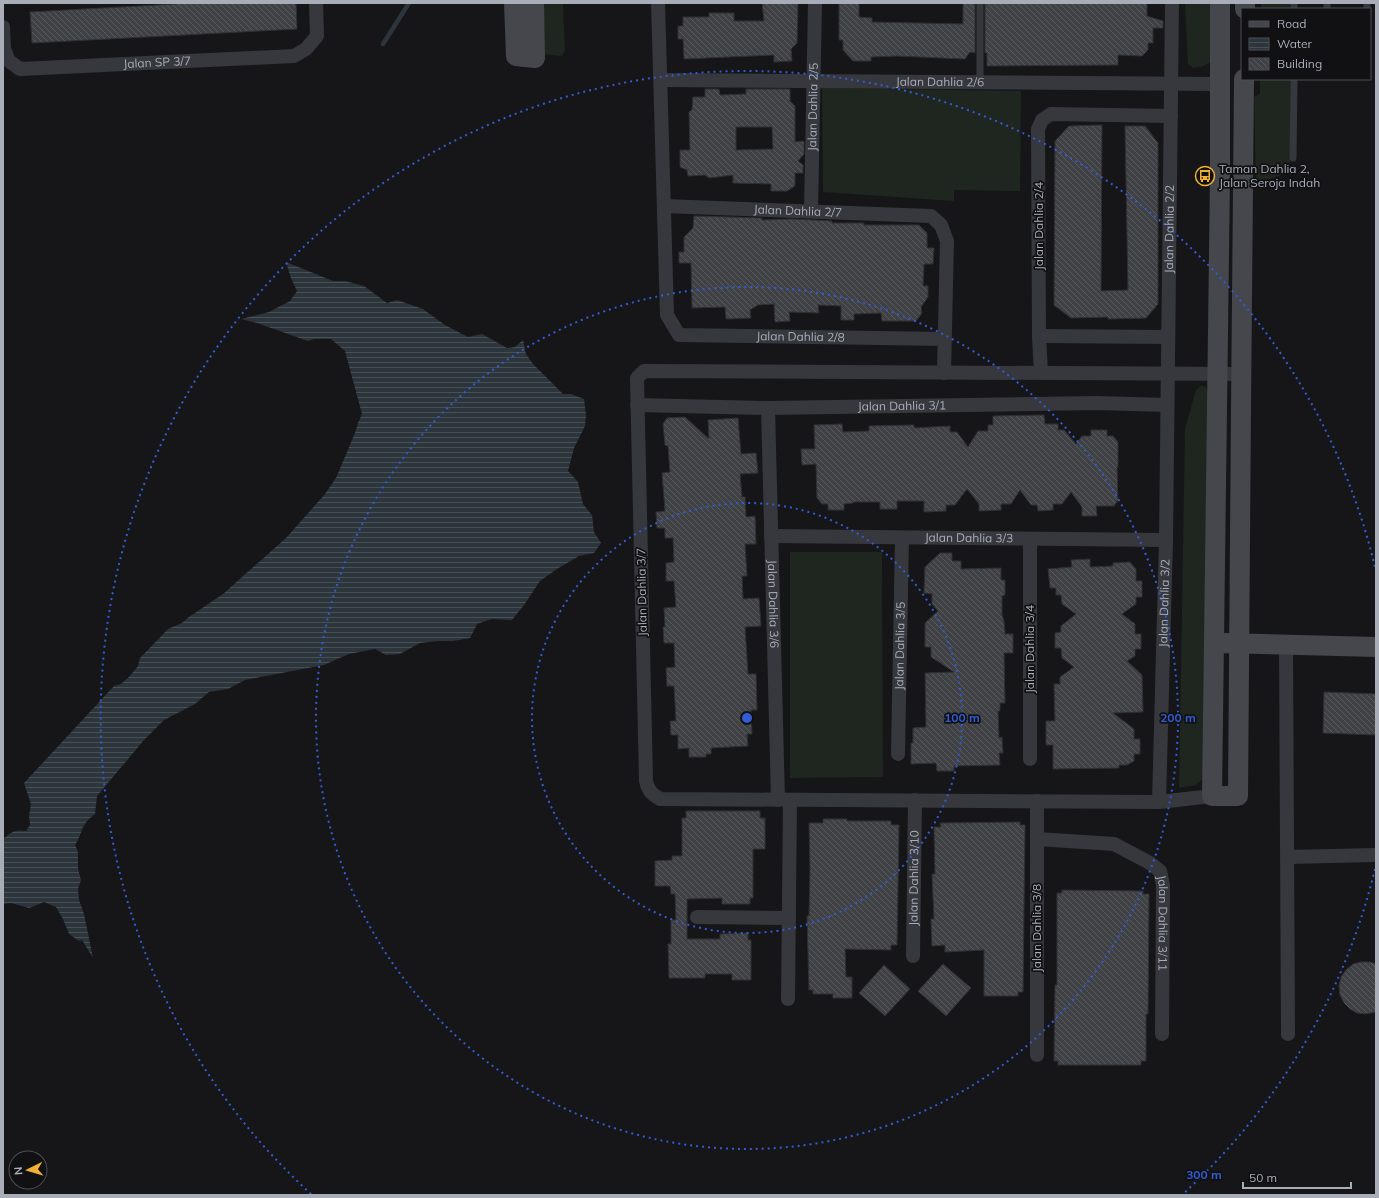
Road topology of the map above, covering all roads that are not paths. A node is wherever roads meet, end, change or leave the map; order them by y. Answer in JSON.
{"nodes":[{"id":1,"x":316,"y":3,"type":"edge"},
{"id":2,"x":514,"y":3,"type":"edge"},
{"id":3,"x":534,"y":3,"type":"edge"},
{"id":4,"x":658,"y":3,"type":"edge"},
{"id":5,"x":815,"y":3,"type":"edge"},
{"id":6,"x":980,"y":3,"type":"edge"},
{"id":7,"x":1172,"y":3,"type":"edge"},
{"id":8,"x":1220,"y":3,"type":"edge"},
{"id":9,"x":3,"y":27,"type":"edge"},
{"id":10,"x":661,"y":80,"type":"junction"},
{"id":11,"x":1244,"y":80,"type":"edge"},
{"id":12,"x":1294,"y":80,"type":"edge"},
{"id":13,"x":813,"y":81,"type":"junction"},
{"id":14,"x":980,"y":83,"type":"junction"},
{"id":15,"x":1171,"y":84,"type":"junction"},
{"id":16,"x":1219,"y":84,"type":"junction"},
{"id":17,"x":1171,"y":116,"type":"junction"},
{"id":18,"x":1293,"y":158,"type":"dead end"},
{"id":19,"x":664,"y":206,"type":"junction"},
{"id":20,"x":811,"y":211,"type":"junction"},
{"id":21,"x":1039,"y":336,"type":"junction"},
{"id":22,"x":1168,"y":337,"type":"junction"},
{"id":23,"x":944,"y":339,"type":"junction"},
{"id":24,"x":944,"y":373,"type":"junction"},
{"id":25,"x":1041,"y":374,"type":"junction"},
{"id":26,"x":1168,"y":374,"type":"junction"},
{"id":27,"x":1242,"y":374,"type":"junction"},
{"id":28,"x":1216,"y":375,"type":"junction"},
{"id":29,"x":637,"y":405,"type":"junction"},
{"id":30,"x":1167,"y":405,"type":"junction"},
{"id":31,"x":768,"y":408,"type":"junction"},
{"id":32,"x":771,"y":536,"type":"junction"},
{"id":33,"x":902,"y":538,"type":"junction"},
{"id":34,"x":1030,"y":540,"type":"junction"},
{"id":35,"x":1166,"y":540,"type":"junction"},
{"id":36,"x":1214,"y":643,"type":"junction"},
{"id":37,"x":1238,"y":644,"type":"junction"},
{"id":38,"x":1286,"y":646,"type":"junction"},
{"id":39,"x":1376,"y":647,"type":"edge"},
{"id":40,"x":898,"y":754,"type":"dead end"},
{"id":41,"x":1030,"y":759,"type":"dead end"},
{"id":42,"x":1212,"y":796,"type":"junction"},
{"id":43,"x":784,"y":800,"type":"junction"},
{"id":44,"x":915,"y":800,"type":"junction"},
{"id":45,"x":1037,"y":802,"type":"junction"},
{"id":46,"x":1159,"y":802,"type":"junction"},
{"id":47,"x":1037,"y":839,"type":"junction"},
{"id":48,"x":1376,"y":855,"type":"edge"},
{"id":49,"x":1287,"y":856,"type":"junction"},
{"id":50,"x":697,"y":917,"type":"dead end"},
{"id":51,"x":789,"y":918,"type":"junction"},
{"id":52,"x":913,"y":956,"type":"dead end"},
{"id":53,"x":788,"y":999,"type":"dead end"},
{"id":54,"x":1162,"y":1034,"type":"dead end"},
{"id":55,"x":1288,"y":1034,"type":"dead end"},
{"id":56,"x":1037,"y":1055,"type":"dead end"}],
"edges":[{"from":1,"to":9,"type":"street","name":"Jalan SP 3/7"},
{"from":2,"to":3,"type":"street"},
{"from":4,"to":10,"type":"street"},
{"from":5,"to":13,"type":"street","name":"Jalan Dahlia 2/5"},
{"from":6,"to":14,"type":"lane"},
{"from":7,"to":15,"type":"street","name":"Jalan Dahlia 2/2"},
{"from":8,"to":16,"type":"street"},
{"from":10,"to":13,"type":"street","name":"Jalan Dahlia 2/6"},
{"from":10,"to":19,"type":"street"},
{"from":11,"to":27,"type":"street"},
{"from":12,"to":18,"type":"lane"},
{"from":13,"to":14,"type":"street","name":"Jalan Dahlia 2/6"},
{"from":13,"to":20,"type":"street","name":"Jalan Dahlia 2/5"},
{"from":14,"to":15,"type":"street","name":"Jalan Dahlia 2/6"},
{"from":15,"to":16,"type":"street","name":"Jalan Dahlia 2/6"},
{"from":15,"to":17,"type":"street","name":"Jalan Dahlia 2/2"},
{"from":16,"to":28,"type":"street"},
{"from":17,"to":21,"type":"street","name":"Jalan Dahlia 2/4"},
{"from":17,"to":22,"type":"street","name":"Jalan Dahlia 2/2"},
{"from":19,"to":20,"type":"street","name":"Jalan Dahlia 2/7"},
{"from":19,"to":23,"type":"street","name":"Jalan Dahlia 2/8"},
{"from":20,"to":23,"type":"street","name":"Jalan Dahlia 2/7"},
{"from":21,"to":22,"type":"street"},
{"from":21,"to":25,"type":"street","name":"Jalan Dahlia 2/4"},
{"from":22,"to":26,"type":"street","name":"Jalan Dahlia 2/2"},
{"from":23,"to":24,"type":"street"},
{"from":24,"to":25,"type":"street"},
{"from":24,"to":29,"type":"street","name":"Jalan Dahlia 3/7"},
{"from":25,"to":26,"type":"street"},
{"from":26,"to":28,"type":"street"},
{"from":26,"to":30,"type":"street","name":"Jalan Dahlia 2/2"},
{"from":27,"to":28,"type":"street"},
{"from":27,"to":37,"type":"street"},
{"from":28,"to":36,"type":"street"},
{"from":29,"to":31,"type":"street","name":"Jalan Dahlia 3/1"},
{"from":29,"to":43,"type":"street","name":"Jalan Dahlia 3/7"},
{"from":30,"to":31,"type":"street","name":"Jalan Dahlia 3/1"},
{"from":30,"to":35,"type":"street","name":"Jalan Dahlia 3/2"},
{"from":31,"to":32,"type":"street","name":"Jalan Dahlia 3/6"},
{"from":32,"to":33,"type":"street","name":"Jalan Dahlia 3/3"},
{"from":32,"to":43,"type":"street","name":"Jalan Dahlia 3/6"},
{"from":33,"to":34,"type":"street","name":"Jalan Dahlia 3/3"},
{"from":33,"to":40,"type":"street","name":"Jalan Dahlia 3/5"},
{"from":34,"to":35,"type":"street","name":"Jalan Dahlia 3/3"},
{"from":34,"to":41,"type":"street","name":"Jalan Dahlia 3/4"},
{"from":35,"to":46,"type":"street","name":"Jalan Dahlia 3/2"},
{"from":36,"to":37,"type":"street"},
{"from":36,"to":42,"type":"street"},
{"from":37,"to":38,"type":"street"},
{"from":37,"to":42,"type":"street"},
{"from":38,"to":39,"type":"street"},
{"from":38,"to":49,"type":"street"},
{"from":42,"to":46,"type":"street"},
{"from":43,"to":44,"type":"street"},
{"from":43,"to":51,"type":"street","name":"Jalan Dahlia 3/6"},
{"from":44,"to":45,"type":"street"},
{"from":44,"to":52,"type":"street","name":"Jalan Dahlia 3/10"},
{"from":45,"to":46,"type":"street"},
{"from":45,"to":47,"type":"street","name":"Jalan Dahlia 3/8"},
{"from":47,"to":54,"type":"street","name":"Jalan Dahlia 3/11"},
{"from":47,"to":56,"type":"street","name":"Jalan Dahlia 3/8"},
{"from":48,"to":49,"type":"street"},
{"from":49,"to":55,"type":"street"},
{"from":50,"to":51,"type":"street"},
{"from":51,"to":53,"type":"street","name":"Jalan Dahlia 3/6"}]}
